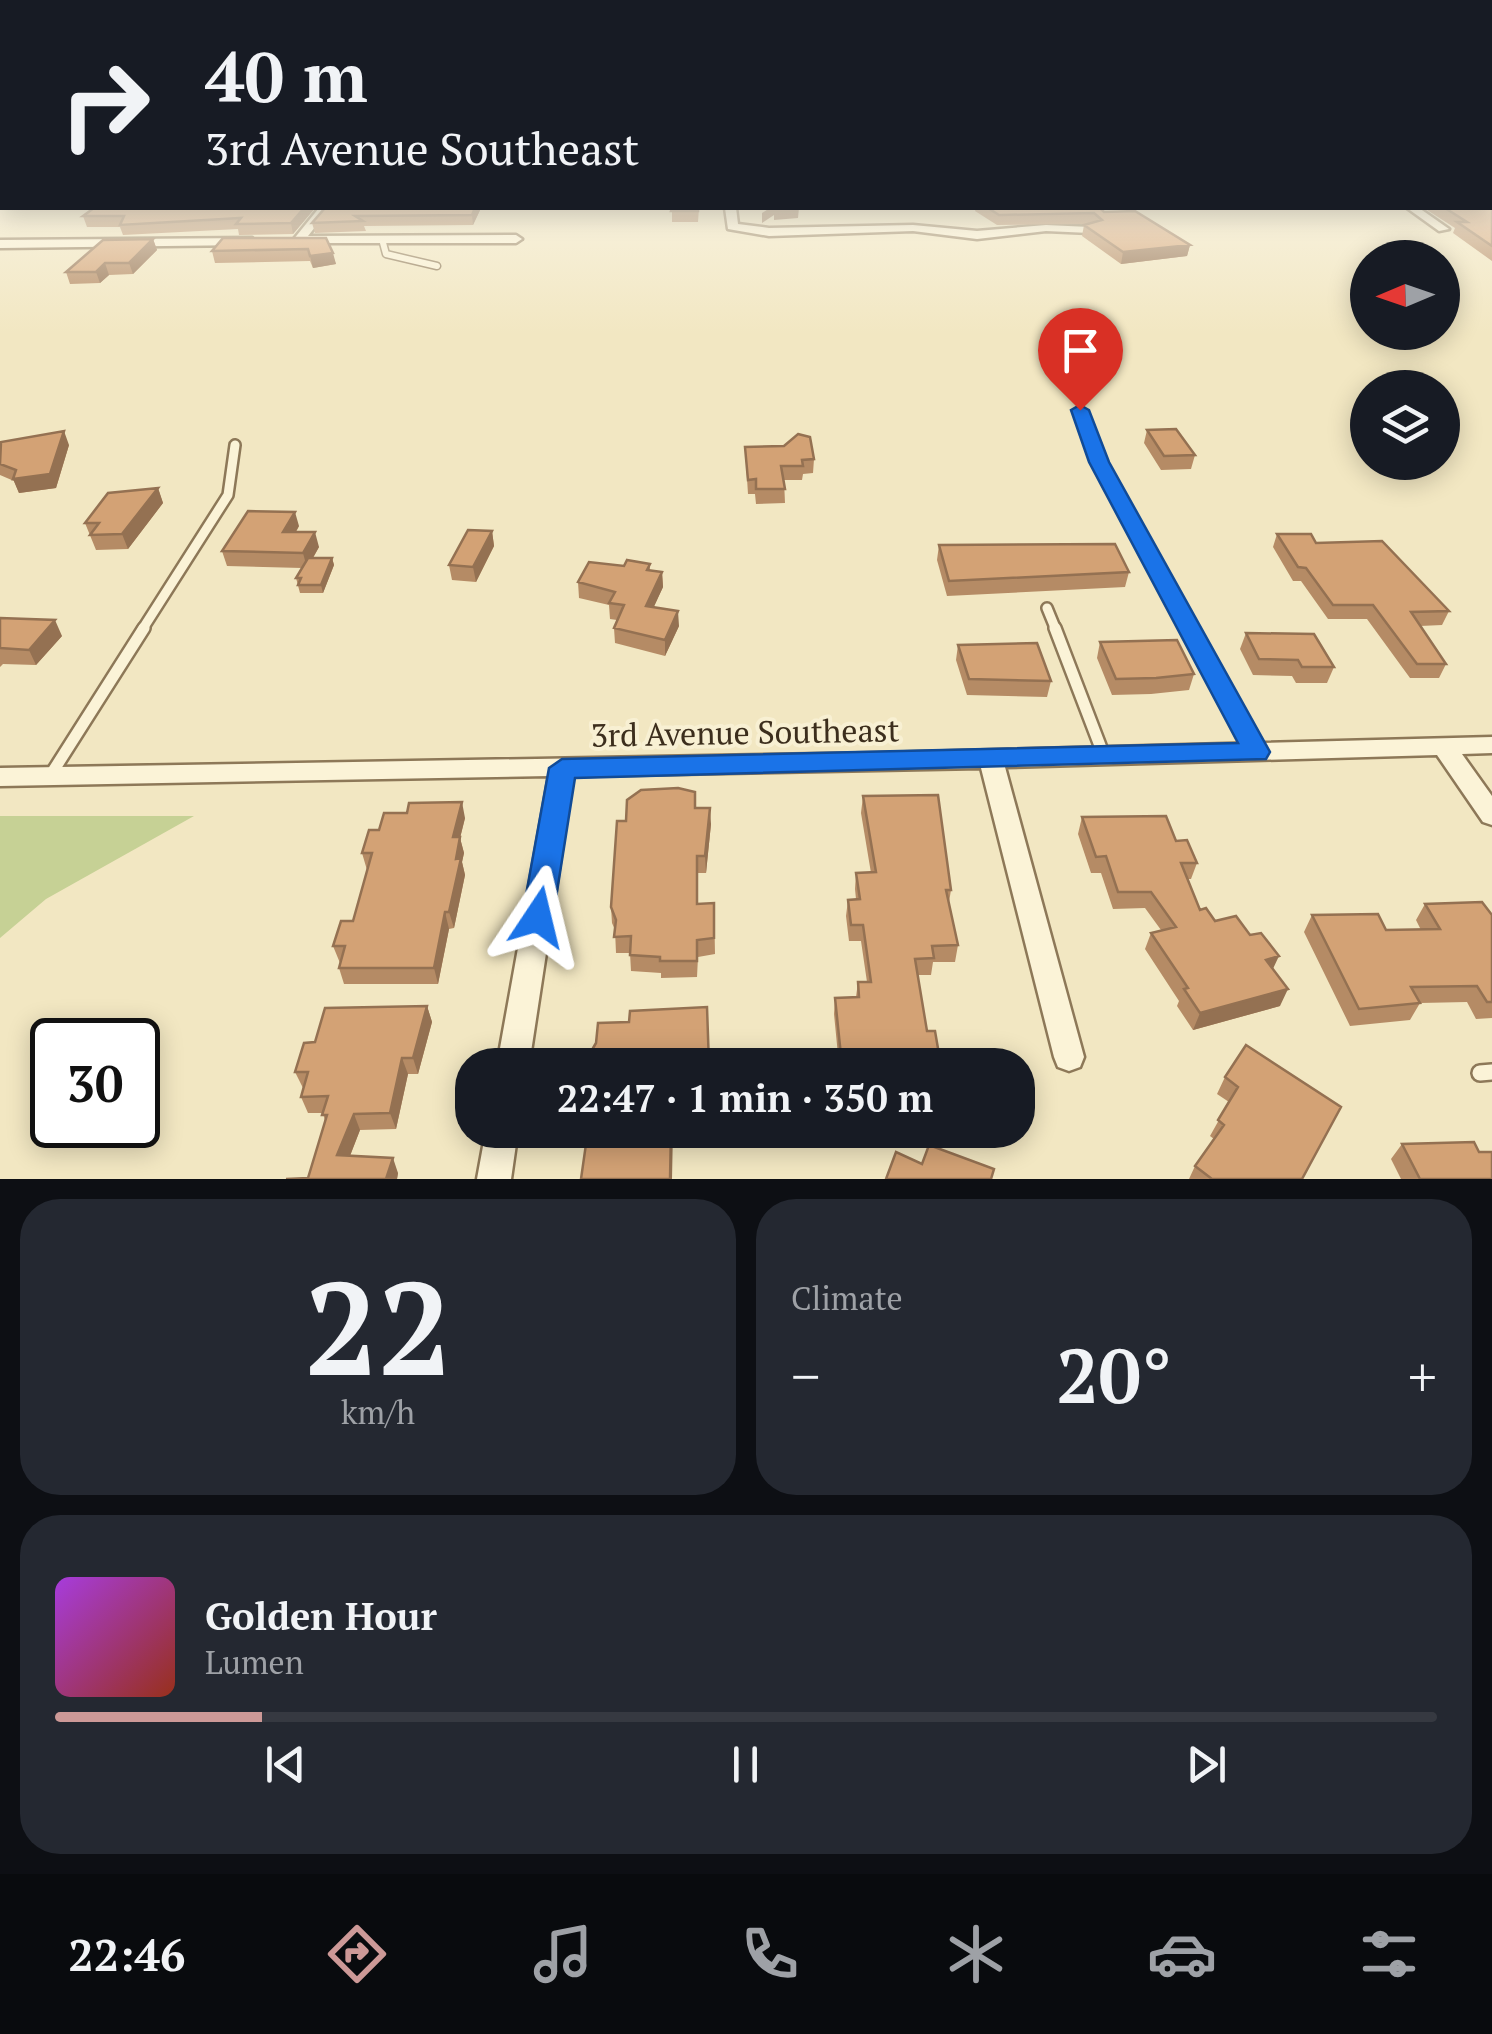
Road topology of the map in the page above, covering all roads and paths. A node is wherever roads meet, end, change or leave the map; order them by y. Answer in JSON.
{"nodes":[{"id":1,"x":311,"y":224,"type":"edge"},
{"id":2,"x":732,"y":224,"type":"edge"},
{"id":3,"x":1437,"y":224,"type":"edge"},
{"id":4,"x":1443,"y":228,"type":"dead end"},
{"id":5,"x":1090,"y":230,"type":"edge"},
{"id":6,"x":382,"y":239,"type":"junction"},
{"id":7,"x":261,"y":240,"type":"edge"},
{"id":8,"x":280,"y":240,"type":"edge"},
{"id":9,"x":299,"y":240,"type":"junction"},
{"id":10,"x":516,"y":240,"type":"dead end"},
{"id":11,"x":0,"y":244,"type":"edge"},
{"id":12,"x":437,"y":266,"type":"dead end"},
{"id":13,"x":1080,"y":410,"type":"dead end"},
{"id":14,"x":235,"y":444,"type":"dead end"},
{"id":15,"x":1048,"y":608,"type":"dead end"},
{"id":16,"x":1492,"y":745,"type":"edge"},
{"id":17,"x":1443,"y":746,"type":"junction"},
{"id":18,"x":1256,"y":752,"type":"junction"},
{"id":19,"x":1104,"y":756,"type":"junction"},
{"id":20,"x":992,"y":759,"type":"junction"},
{"id":21,"x":562,"y":768,"type":"junction"},
{"id":22,"x":50,"y":776,"type":"junction"},
{"id":23,"x":0,"y":777,"type":"edge"},
{"id":24,"x":1492,"y":815,"type":"edge"},
{"id":25,"x":516,"y":1048,"type":"edge"},
{"id":26,"x":1069,"y":1056,"type":"dead end"},
{"id":27,"x":499,"y":1148,"type":"edge"},
{"id":28,"x":494,"y":1179,"type":"edge"}],
"edges":[{"from":1,"to":9,"type":"street"},
{"from":2,"to":5,"type":"street"},
{"from":3,"to":4,"type":"street"},
{"from":6,"to":9,"type":"street"},
{"from":6,"to":10,"type":"street"},
{"from":6,"to":12,"type":"lane"},
{"from":7,"to":11,"type":"street"},
{"from":8,"to":9,"type":"street"},
{"from":13,"to":18,"type":"lane"},
{"from":14,"to":22,"type":"lane"},
{"from":15,"to":19,"type":"lane"},
{"from":16,"to":17,"type":"street","name":"3rd Avenue Southeast"},
{"from":17,"to":18,"type":"street","name":"3rd Avenue Southeast"},
{"from":17,"to":24,"type":"street"},
{"from":18,"to":19,"type":"street","name":"3rd Avenue Southeast"},
{"from":19,"to":20,"type":"street","name":"3rd Avenue Southeast"},
{"from":20,"to":21,"type":"street","name":"3rd Avenue Southeast"},
{"from":20,"to":26,"type":"street"},
{"from":21,"to":22,"type":"street","name":"3rd Avenue Southeast"},
{"from":21,"to":25,"type":"street"},
{"from":22,"to":23,"type":"street","name":"3rd Avenue Southeast"},
{"from":27,"to":28,"type":"street"}]}
